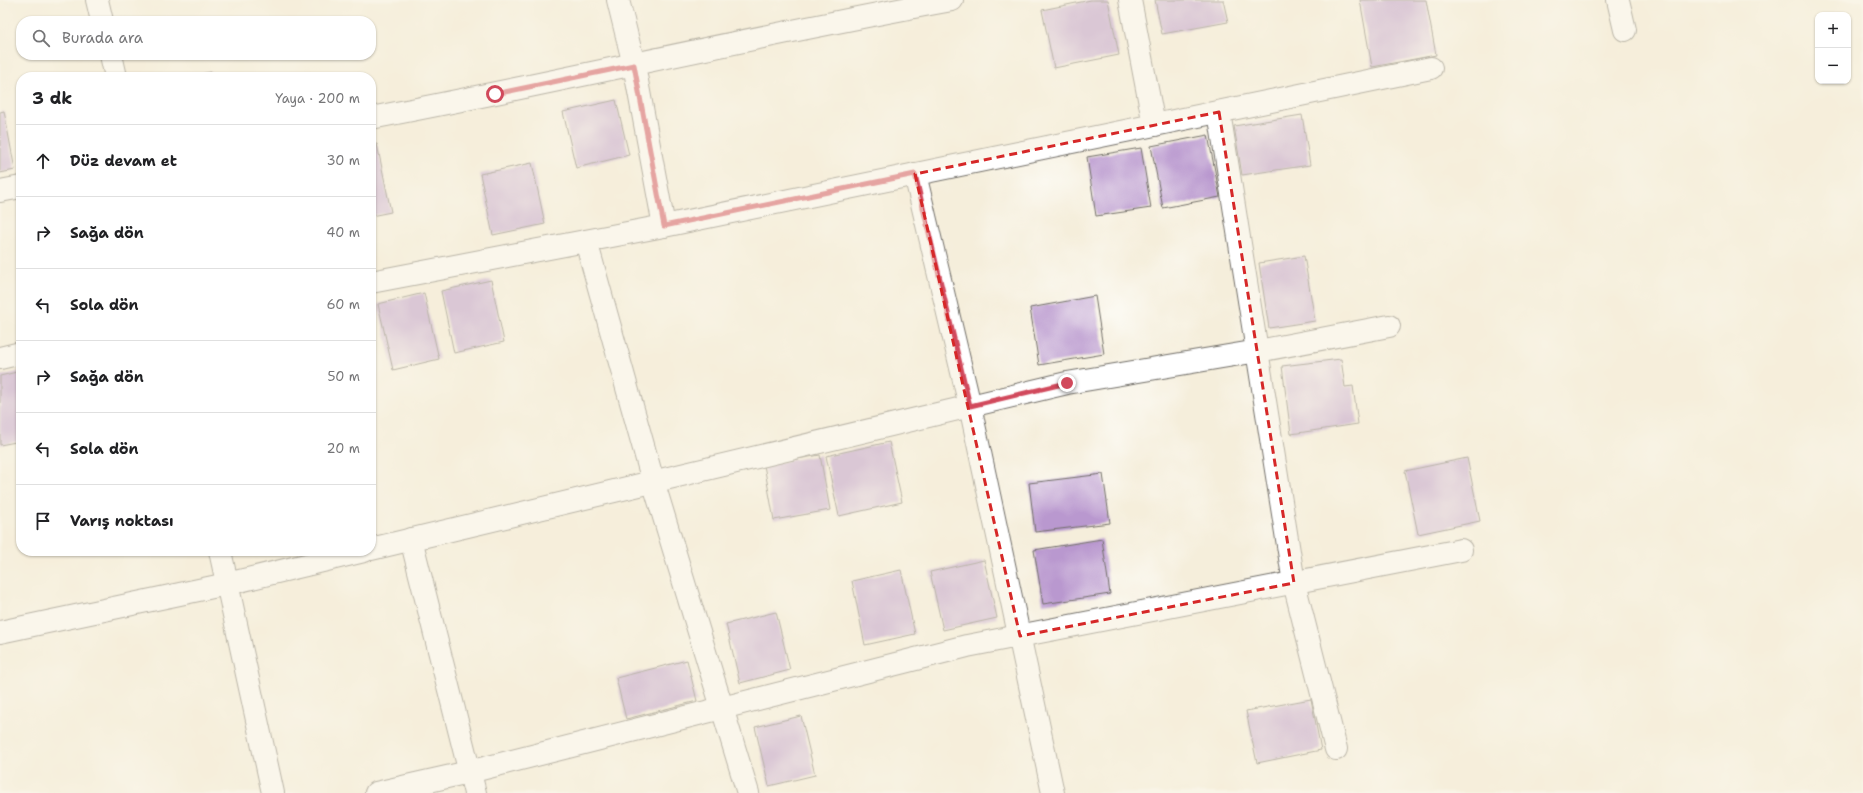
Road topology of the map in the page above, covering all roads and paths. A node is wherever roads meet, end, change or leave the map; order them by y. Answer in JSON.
{"nodes":[{"id":1,"x":97,"y":0,"type":"edge"},
{"id":2,"x":618,"y":0,"type":"edge"},
{"id":3,"x":952,"y":0,"type":"edge"},
{"id":4,"x":1130,"y":0,"type":"edge"},
{"id":5,"x":1618,"y":0,"type":"edge"},
{"id":6,"x":101,"y":16,"type":"edge"},
{"id":7,"x":1625,"y":30,"type":"dead end"},
{"id":8,"x":112,"y":60,"type":"edge"},
{"id":9,"x":634,"y":65,"type":"junction"},
{"id":10,"x":1431,"y":68,"type":"dead end"},
{"id":11,"x":115,"y":72,"type":"edge"},
{"id":12,"x":1219,"y":112,"type":"junction"},
{"id":13,"x":376,"y":117,"type":"edge"},
{"id":14,"x":1154,"y":125,"type":"junction"},
{"id":15,"x":915,"y":174,"type":"junction"},
{"id":16,"x":16,"y":188,"type":"edge"},
{"id":17,"x":0,"y":191,"type":"edge"},
{"id":18,"x":664,"y":226,"type":"junction"},
{"id":19,"x":586,"y":241,"type":"junction"},
{"id":20,"x":376,"y":281,"type":"edge"},
{"id":21,"x":1389,"y":326,"type":"dead end"},
{"id":22,"x":1258,"y":351,"type":"junction"},
{"id":23,"x":16,"y":354,"type":"edge"},
{"id":24,"x":0,"y":358,"type":"edge"},
{"id":25,"x":970,"y":406,"type":"junction"},
{"id":26,"x":653,"y":481,"type":"junction"},
{"id":27,"x":411,"y":539,"type":"junction"},
{"id":28,"x":376,"y":548,"type":"edge"},
{"id":29,"x":1461,"y":550,"type":"dead end"},
{"id":30,"x":221,"y":556,"type":"edge"},
{"id":31,"x":343,"y":556,"type":"edge"},
{"id":32,"x":227,"y":584,"type":"junction"},
{"id":33,"x":1294,"y":584,"type":"junction"},
{"id":34,"x":0,"y":632,"type":"edge"},
{"id":35,"x":1020,"y":636,"type":"junction"},
{"id":36,"x":722,"y":708,"type":"junction"},
{"id":37,"x":1336,"y":749,"type":"dead end"},
{"id":38,"x":469,"y":772,"type":"junction"},
{"id":39,"x":273,"y":793,"type":"edge"},
{"id":40,"x":376,"y":793,"type":"edge"},
{"id":41,"x":475,"y":793,"type":"edge"},
{"id":42,"x":748,"y":793,"type":"edge"},
{"id":43,"x":1053,"y":793,"type":"edge"}],
"edges":[{"from":1,"to":6,"type":"street"},
{"from":2,"to":9,"type":"street"},
{"from":3,"to":9,"type":"street"},
{"from":4,"to":14,"type":"street"},
{"from":5,"to":7,"type":"street"},
{"from":8,"to":11,"type":"street"},
{"from":9,"to":13,"type":"street"},
{"from":9,"to":18,"type":"street"},
{"from":10,"to":12,"type":"street"},
{"from":12,"to":14,"type":"street"},
{"from":12,"to":22,"type":"street"},
{"from":14,"to":15,"type":"street"},
{"from":15,"to":18,"type":"street"},
{"from":15,"to":25,"type":"street"},
{"from":16,"to":17,"type":"street"},
{"from":18,"to":19,"type":"street"},
{"from":19,"to":20,"type":"street"},
{"from":19,"to":26,"type":"street"},
{"from":21,"to":22,"type":"street"},
{"from":22,"to":25,"type":"street"},
{"from":22,"to":33,"type":"street"},
{"from":23,"to":24,"type":"street"},
{"from":25,"to":26,"type":"street"},
{"from":25,"to":35,"type":"street"},
{"from":26,"to":27,"type":"street"},
{"from":26,"to":36,"type":"street"},
{"from":27,"to":28,"type":"street"},
{"from":27,"to":38,"type":"street"},
{"from":29,"to":33,"type":"street"},
{"from":30,"to":32,"type":"street"},
{"from":31,"to":32,"type":"street"},
{"from":32,"to":34,"type":"street"},
{"from":32,"to":39,"type":"street"},
{"from":33,"to":35,"type":"street"},
{"from":33,"to":37,"type":"street"},
{"from":35,"to":36,"type":"street"},
{"from":35,"to":43,"type":"street"},
{"from":36,"to":38,"type":"street"},
{"from":36,"to":42,"type":"street"},
{"from":38,"to":40,"type":"street"},
{"from":38,"to":41,"type":"street"}]}
